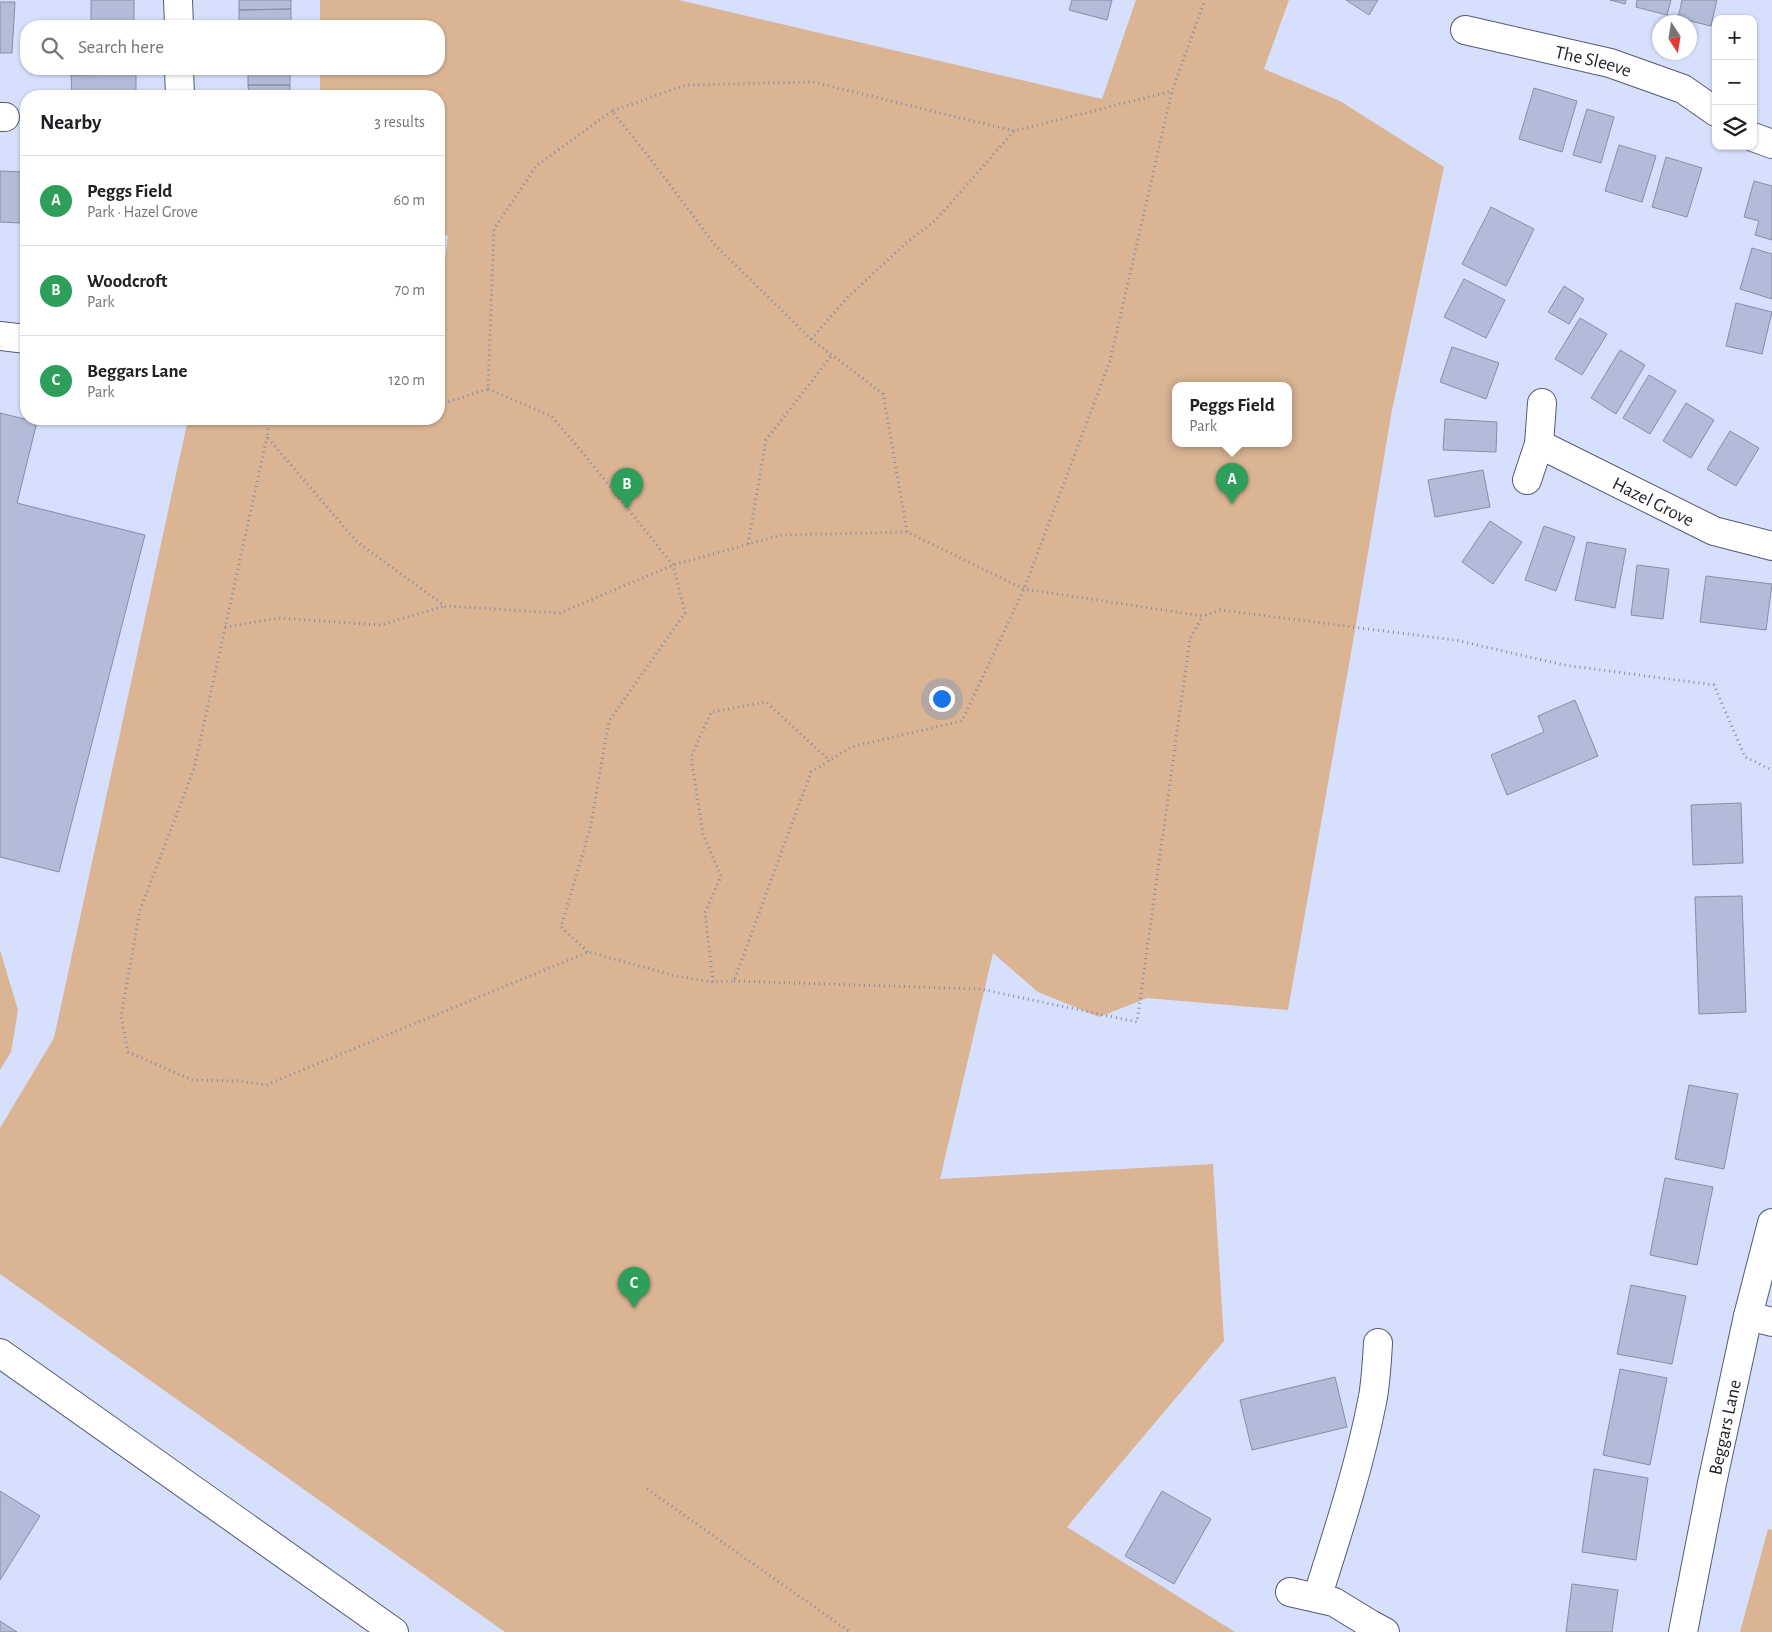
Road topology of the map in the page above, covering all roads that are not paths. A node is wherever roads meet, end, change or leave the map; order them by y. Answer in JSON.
{"nodes":[{"id":1,"x":178,"y":0,"type":"edge"},
{"id":2,"x":179,"y":20,"type":"edge"},
{"id":3,"x":1464,"y":30,"type":"dead end"},
{"id":4,"x":179,"y":75,"type":"edge"},
{"id":5,"x":180,"y":90,"type":"edge"},
{"id":6,"x":1712,"y":109,"type":"edge"},
{"id":7,"x":1757,"y":138,"type":"edge"},
{"id":8,"x":1772,"y":144,"type":"edge"},
{"id":9,"x":0,"y":336,"type":"edge"},
{"id":10,"x":20,"y":338,"type":"edge"},
{"id":11,"x":1542,"y":403,"type":"dead end"},
{"id":12,"x":1539,"y":444,"type":"junction"},
{"id":13,"x":1527,"y":480,"type":"dead end"},
{"id":14,"x":1772,"y":546,"type":"edge"},
{"id":15,"x":1772,"y":1223,"type":"edge"},
{"id":16,"x":1760,"y":1319,"type":"edge"},
{"id":17,"x":1378,"y":1343,"type":"dead end"},
{"id":18,"x":0,"y":1353,"type":"edge"},
{"id":19,"x":1290,"y":1592,"type":"dead end"},
{"id":20,"x":1317,"y":1598,"type":"junction"},
{"id":21,"x":394,"y":1632,"type":"edge"},
{"id":22,"x":1385,"y":1632,"type":"edge"},
{"id":23,"x":1683,"y":1632,"type":"edge"}],
"edges":[{"from":1,"to":2,"type":"street"},
{"from":3,"to":6,"type":"street","name":"The Sleeve"},
{"from":4,"to":5,"type":"street"},
{"from":7,"to":8,"type":"street"},
{"from":9,"to":10,"type":"street"},
{"from":11,"to":12,"type":"street"},
{"from":12,"to":13,"type":"street"},
{"from":12,"to":14,"type":"street","name":"Hazel Grove"},
{"from":15,"to":16,"type":"street","name":"Beggars Lane"},
{"from":16,"to":23,"type":"street","name":"Beggars Lane"},
{"from":17,"to":20,"type":"street"},
{"from":18,"to":21,"type":"street"},
{"from":19,"to":20,"type":"street"},
{"from":20,"to":22,"type":"street"}]}
